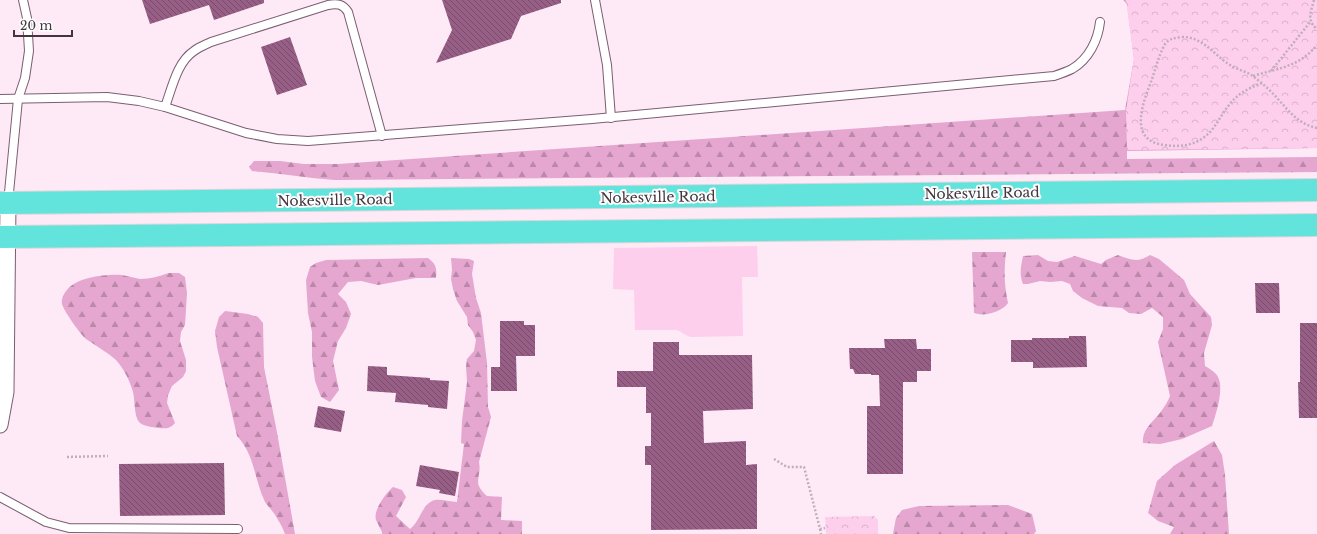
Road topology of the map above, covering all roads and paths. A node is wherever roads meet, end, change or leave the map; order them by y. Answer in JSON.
{"nodes":[{"id":1,"x":24,"y":0,"type":"edge"},
{"id":2,"x":595,"y":0,"type":"edge"},
{"id":3,"x":1314,"y":0,"type":"edge"},
{"id":4,"x":1311,"y":21,"type":"junction"},
{"id":5,"x":1100,"y":22,"type":"dead end"},
{"id":6,"x":1317,"y":29,"type":"edge"},
{"id":7,"x":1317,"y":45,"type":"edge"},
{"id":8,"x":1271,"y":70,"type":"junction"},
{"id":9,"x":1253,"y":76,"type":"junction"},
{"id":10,"x":1262,"y":83,"type":"junction"},
{"id":11,"x":0,"y":99,"type":"edge"},
{"id":12,"x":18,"y":99,"type":"junction"},
{"id":13,"x":164,"y":106,"type":"junction"},
{"id":14,"x":610,"y":118,"type":"junction"},
{"id":15,"x":1317,"y":128,"type":"edge"},
{"id":16,"x":382,"y":136,"type":"junction"},
{"id":17,"x":1317,"y":190,"type":"edge"},
{"id":18,"x":600,"y":197,"type":"junction"},
{"id":19,"x":4,"y":203,"type":"edge"},
{"id":20,"x":1317,"y":226,"type":"edge"},
{"id":21,"x":601,"y":231,"type":"junction"},
{"id":22,"x":4,"y":237,"type":"edge"},
{"id":23,"x":0,"y":425,"type":"edge"},
{"id":24,"x":108,"y":456,"type":"dead end"},
{"id":25,"x":67,"y":457,"type":"dead end"},
{"id":26,"x":774,"y":459,"type":"dead end"},
{"id":27,"x":0,"y":497,"type":"edge"},
{"id":28,"x":825,"y":528,"type":"dead end"},
{"id":29,"x":238,"y":529,"type":"dead end"},
{"id":30,"x":820,"y":529,"type":"junction"},
{"id":31,"x":821,"y":534,"type":"edge"}],
"edges":[{"from":1,"to":12,"type":"lane"},
{"from":2,"to":14,"type":"lane"},
{"from":3,"to":4,"type":"path"},
{"from":4,"to":6,"type":"path"},
{"from":4,"to":8,"type":"path"},
{"from":5,"to":14,"type":"lane"},
{"from":7,"to":8,"type":"path"},
{"from":8,"to":9,"type":"path"},
{"from":9,"to":10,"type":"path"},
{"from":9,"to":10,"type":"path"},
{"from":10,"to":15,"type":"path"},
{"from":11,"to":12,"type":"lane"},
{"from":12,"to":13,"type":"lane"},
{"from":12,"to":19,"type":"lane"},
{"from":13,"to":16,"type":"lane"},
{"from":13,"to":16,"type":"lane"},
{"from":14,"to":16,"type":"lane"},
{"from":17,"to":18,"type":"highway","name":"Nokesville Road"},
{"from":18,"to":19,"type":"highway","name":"Nokesville Road"},
{"from":18,"to":21,"type":"highway"},
{"from":19,"to":22,"type":"street"},
{"from":20,"to":21,"type":"highway"},
{"from":21,"to":22,"type":"highway"},
{"from":22,"to":23,"type":"street"},
{"from":24,"to":25,"type":"path"},
{"from":26,"to":30,"type":"path"},
{"from":27,"to":29,"type":"lane"},
{"from":28,"to":30,"type":"path"},
{"from":30,"to":31,"type":"path"}]}
